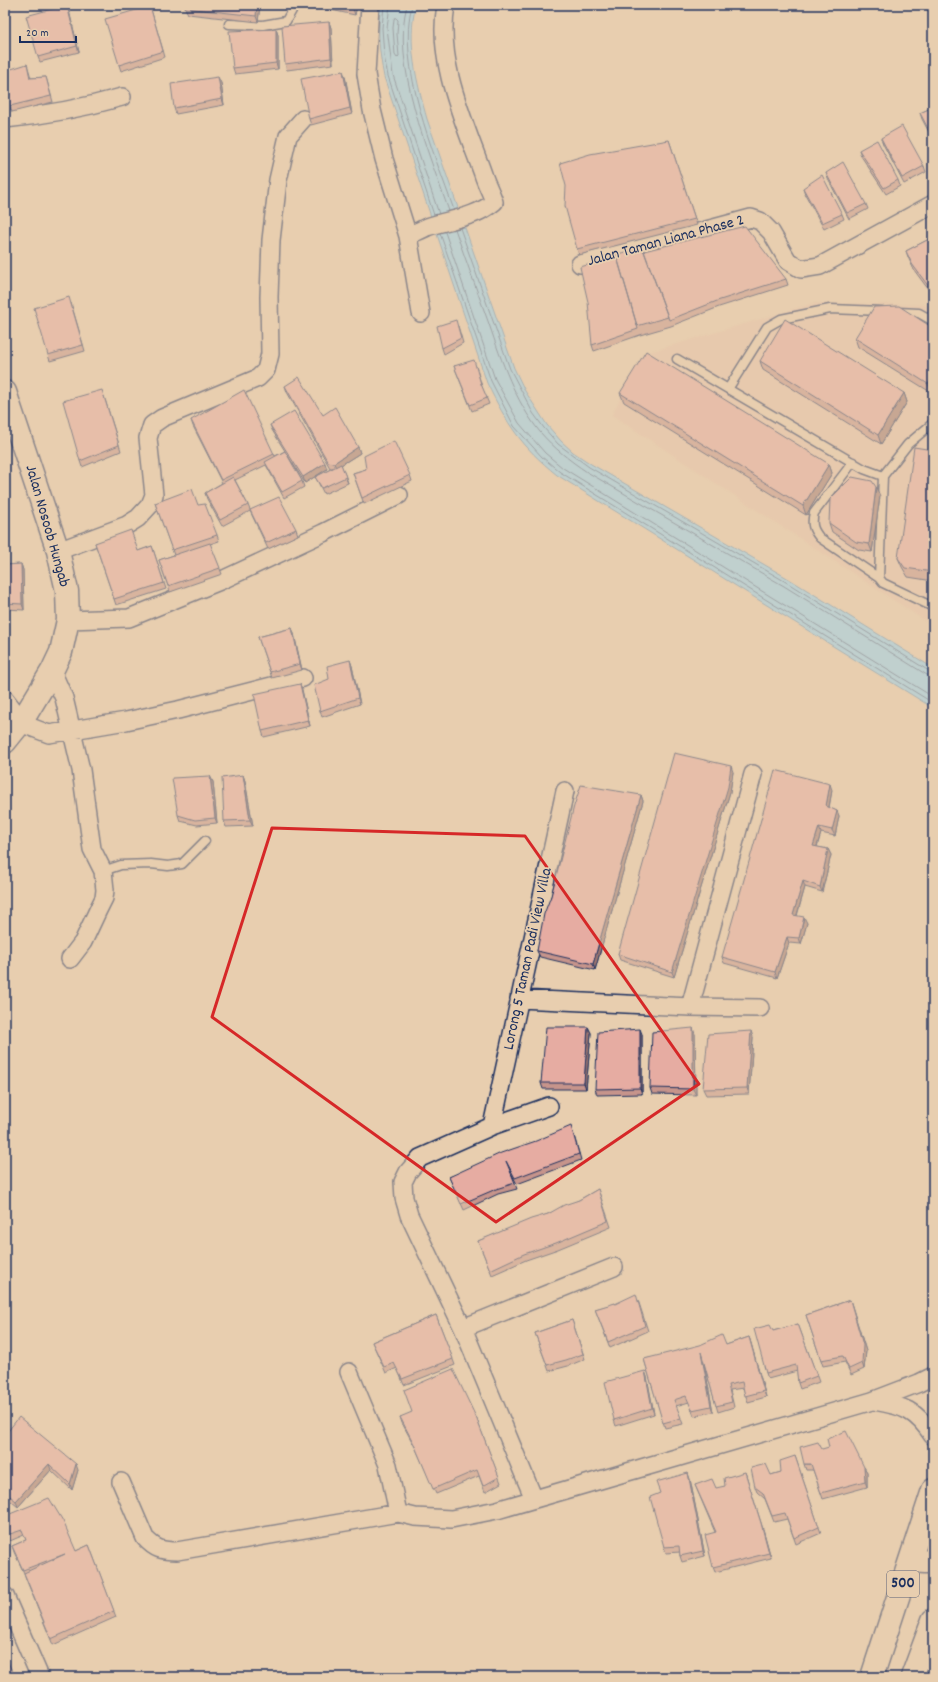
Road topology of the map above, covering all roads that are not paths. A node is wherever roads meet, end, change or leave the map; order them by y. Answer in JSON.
{"nodes":[{"id":1,"x":295,"y":5,"type":"edge"},
{"id":2,"x":370,"y":5,"type":"edge"},
{"id":3,"x":446,"y":5,"type":"edge"},
{"id":4,"x":229,"y":24,"type":"dead end"},
{"id":5,"x":122,"y":97,"type":"dead end"},
{"id":6,"x":5,"y":119,"type":"edge"},
{"id":7,"x":303,"y":120,"type":"dead end"},
{"id":8,"x":933,"y":204,"type":"edge"},
{"id":9,"x":408,"y":236,"type":"junction"},
{"id":10,"x":580,"y":264,"type":"dead end"},
{"id":11,"x":421,"y":313,"type":"dead end"},
{"id":12,"x":933,"y":321,"type":"edge"},
{"id":13,"x":677,"y":359,"type":"dead end"},
{"id":14,"x":728,"y":389,"type":"junction"},
{"id":15,"x":5,"y":392,"type":"edge"},
{"id":16,"x":933,"y":424,"type":"edge"},
{"id":17,"x":853,"y":462,"type":"junction"},
{"id":18,"x":883,"y":476,"type":"junction"},
{"id":19,"x":399,"y":495,"type":"dead end"},
{"id":20,"x":58,"y":551,"type":"junction"},
{"id":21,"x":879,"y":578,"type":"junction"},
{"id":22,"x":933,"y":607,"type":"edge"},
{"id":23,"x":68,"y":620,"type":"junction"},
{"id":24,"x":52,"y":671,"type":"junction"},
{"id":25,"x":303,"y":678,"type":"dead end"},
{"id":26,"x":5,"y":699,"type":"edge"},
{"id":27,"x":22,"y":721,"type":"junction"},
{"id":28,"x":72,"y":729,"type":"junction"},
{"id":29,"x":5,"y":742,"type":"edge"},
{"id":30,"x":753,"y":774,"type":"dead end"},
{"id":31,"x":565,"y":791,"type":"dead end"},
{"id":32,"x":205,"y":841,"type":"dead end"},
{"id":33,"x":103,"y":871,"type":"junction"},
{"id":34,"x":70,"y":960,"type":"dead end"},
{"id":35,"x":519,"y":999,"type":"junction"},
{"id":36,"x":690,"y":1007,"type":"junction"},
{"id":37,"x":760,"y":1008,"type":"dead end"},
{"id":38,"x":549,"y":1106,"type":"dead end"},
{"id":39,"x":492,"y":1126,"type":"junction"},
{"id":40,"x":614,"y":1267,"type":"dead end"},
{"id":41,"x":463,"y":1328,"type":"junction"},
{"id":42,"x":349,"y":1372,"type":"dead end"},
{"id":43,"x":933,"y":1376,"type":"edge"},
{"id":44,"x":872,"y":1401,"type":"junction"},
{"id":45,"x":933,"y":1436,"type":"edge"},
{"id":46,"x":121,"y":1482,"type":"dead end"},
{"id":47,"x":933,"y":1490,"type":"edge"},
{"id":48,"x":534,"y":1499,"type":"junction"},
{"id":49,"x":398,"y":1513,"type":"junction"},
{"id":50,"x":933,"y":1560,"type":"edge"},
{"id":51,"x":910,"y":1561,"type":"junction"},
{"id":52,"x":5,"y":1596,"type":"edge"},
{"id":53,"x":933,"y":1620,"type":"edge"},
{"id":54,"x":40,"y":1677,"type":"edge"},
{"id":55,"x":872,"y":1677,"type":"edge"},
{"id":56,"x":912,"y":1677,"type":"edge"}],
"edges":[{"from":1,"to":4,"type":"lane"},
{"from":2,"to":9,"type":"street"},
{"from":3,"to":9,"type":"street"},
{"from":5,"to":6,"type":"street"},
{"from":7,"to":20,"type":"street"},
{"from":8,"to":10,"type":"street","name":"Jalan Taman Liana Phase 2"},
{"from":9,"to":11,"type":"street"},
{"from":12,"to":14,"type":"lane"},
{"from":13,"to":14,"type":"lane"},
{"from":14,"to":17,"type":"lane"},
{"from":15,"to":20,"type":"main road","name":"Jalan Nosoob Hungab"},
{"from":16,"to":18,"type":"lane"},
{"from":17,"to":18,"type":"lane"},
{"from":17,"to":21,"type":"lane"},
{"from":18,"to":21,"type":"lane"},
{"from":19,"to":23,"type":"street"},
{"from":20,"to":23,"type":"main road","name":"Jalan Nosoob Hungab"},
{"from":21,"to":22,"type":"lane"},
{"from":23,"to":24,"type":"main road","name":"Jalan Nosoob Hungab"},
{"from":24,"to":27,"type":"main road","name":"Jalan Nosoob Hungab"},
{"from":24,"to":28,"type":"street"},
{"from":25,"to":28,"type":"street"},
{"from":26,"to":27,"type":"street"},
{"from":27,"to":28,"type":"street"},
{"from":27,"to":29,"type":"main road","name":"Jalan Nosoob Hungab"},
{"from":28,"to":33,"type":"street"},
{"from":30,"to":36,"type":"street"},
{"from":31,"to":35,"type":"street","name":"Lorong 5 Taman Padi View Villa"},
{"from":32,"to":33,"type":"lane"},
{"from":33,"to":34,"type":"street"},
{"from":35,"to":36,"type":"street"},
{"from":35,"to":39,"type":"street","name":"Lorong 5 Taman Padi View Villa"},
{"from":36,"to":37,"type":"street"},
{"from":38,"to":39,"type":"street"},
{"from":39,"to":41,"type":"street"},
{"from":40,"to":41,"type":"street"},
{"from":41,"to":48,"type":"street"},
{"from":42,"to":49,"type":"street"},
{"from":43,"to":44,"type":"street"},
{"from":44,"to":45,"type":"street"},
{"from":44,"to":48,"type":"street"},
{"from":46,"to":49,"type":"street"},
{"from":47,"to":51,"type":"main road","number":"500"},
{"from":48,"to":49,"type":"street"},
{"from":50,"to":51,"type":"main road"},
{"from":51,"to":55,"type":"main road","number":"500"},
{"from":52,"to":54,"type":"street"},
{"from":53,"to":56,"type":"main road"}]}
